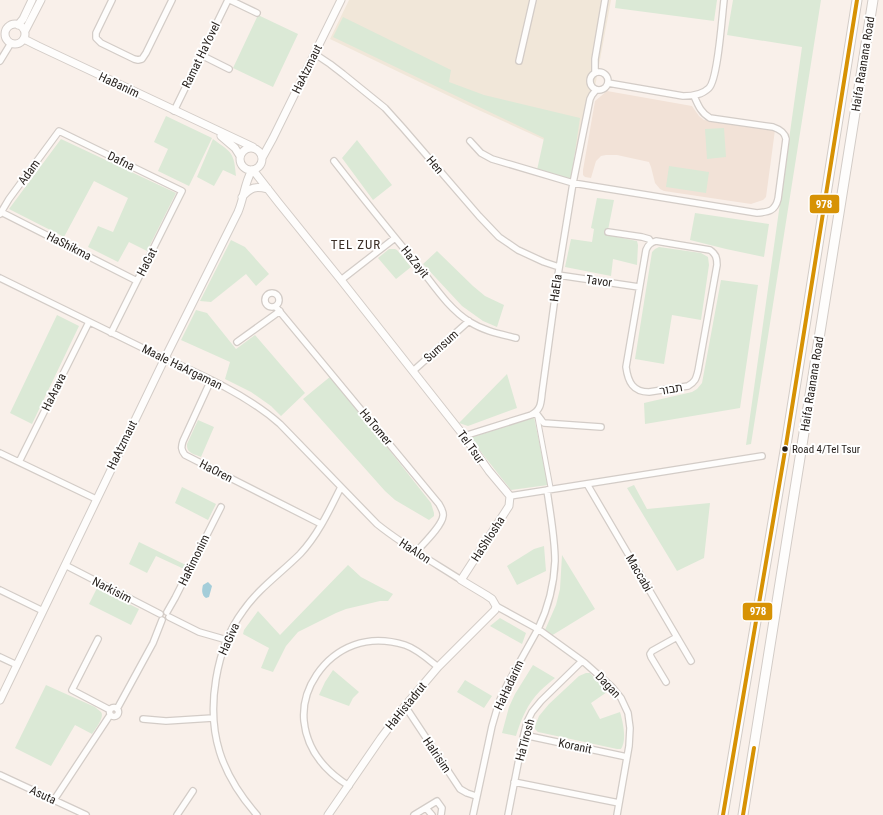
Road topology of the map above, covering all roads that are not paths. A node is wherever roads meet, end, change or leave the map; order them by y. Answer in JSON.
{"nodes":[{"id":1,"x":32,"y":0,"type":"edge"},
{"id":2,"x":41,"y":0,"type":"edge"},
{"id":3,"x":112,"y":0,"type":"edge"},
{"id":4,"x":172,"y":0,"type":"edge"},
{"id":5,"x":229,"y":0,"type":"edge"},
{"id":6,"x":341,"y":0,"type":"edge"},
{"id":7,"x":533,"y":0,"type":"edge"},
{"id":8,"x":605,"y":0,"type":"edge"},
{"id":9,"x":724,"y":0,"type":"edge"},
{"id":10,"x":857,"y":0,"type":"edge"},
{"id":11,"x":873,"y":0,"type":"edge"},
{"id":12,"x":257,"y":13,"type":"dead end"},
{"id":13,"x":18,"y":25,"type":"junction"},
{"id":14,"x":25,"y":31,"type":"junction"},
{"id":15,"x":3,"y":32,"type":"edge"},
{"id":16,"x":24,"y":39,"type":"junction"},
{"id":17,"x":11,"y":43,"type":"junction"},
{"id":18,"x":315,"y":54,"type":"junction"},
{"id":19,"x":201,"y":55,"type":"junction"},
{"id":20,"x":0,"y":61,"type":"edge"},
{"id":21,"x":519,"y":61,"type":"dead end"},
{"id":22,"x":229,"y":68,"type":"dead end"},
{"id":23,"x":595,"y":72,"type":"junction"},
{"id":24,"x":608,"y":83,"type":"junction"},
{"id":25,"x":596,"y":90,"type":"junction"},
{"id":26,"x":694,"y":96,"type":"junction"},
{"id":27,"x":174,"y":111,"type":"junction"},
{"id":28,"x":215,"y":130,"type":"junction"},
{"id":29,"x":59,"y":131,"type":"joint"},
{"id":30,"x":273,"y":138,"type":"junction"},
{"id":31,"x":470,"y":141,"type":"dead end"},
{"id":32,"x":255,"y":148,"type":"junction"},
{"id":33,"x":240,"y":156,"type":"junction"},
{"id":34,"x":262,"y":161,"type":"junction"},
{"id":35,"x":334,"y":161,"type":"dead end"},
{"id":36,"x":242,"y":166,"type":"junction"},
{"id":37,"x":253,"y":170,"type":"junction"},
{"id":38,"x":573,"y":183,"type":"junction"},
{"id":39,"x":268,"y":189,"type":"junction"},
{"id":40,"x":182,"y":191,"type":"joint"},
{"id":41,"x":243,"y":194,"type":"junction"},
{"id":42,"x":274,"y":197,"type":"junction"},
{"id":43,"x":0,"y":213,"type":"edge"},
{"id":44,"x":608,"y":232,"type":"dead end"},
{"id":45,"x":395,"y":238,"type":"junction"},
{"id":46,"x":651,"y":242,"type":"junction"},
{"id":47,"x":559,"y":268,"type":"junction"},
{"id":48,"x":558,"y":275,"type":"junction"},
{"id":49,"x":0,"y":278,"type":"edge"},
{"id":50,"x":341,"y":280,"type":"junction"},
{"id":51,"x":137,"y":281,"type":"junction"},
{"id":52,"x":639,"y":287,"type":"junction"},
{"id":53,"x":469,"y":321,"type":"junction"},
{"id":54,"x":89,"y":322,"type":"junction"},
{"id":55,"x":111,"y":333,"type":"junction"},
{"id":56,"x":516,"y":338,"type":"dead end"},
{"id":57,"x":237,"y":342,"type":"dead end"},
{"id":58,"x":164,"y":358,"type":"junction"},
{"id":59,"x":413,"y":371,"type":"junction"},
{"id":60,"x":211,"y":380,"type":"junction"},
{"id":61,"x":536,"y":413,"type":"junction"},
{"id":62,"x":601,"y":428,"type":"dead end"},
{"id":63,"x":464,"y":436,"type":"junction"},
{"id":64,"x":0,"y":453,"type":"edge"},
{"id":65,"x":762,"y":456,"type":"dead end"},
{"id":66,"x":19,"y":462,"type":"junction"},
{"id":67,"x":587,"y":484,"type":"junction"},
{"id":68,"x":341,"y":487,"type":"junction"},
{"id":69,"x":549,"y":490,"type":"junction"},
{"id":70,"x":510,"y":496,"type":"junction"},
{"id":71,"x":96,"y":499,"type":"junction"},
{"id":72,"x":221,"y":507,"type":"dead end"},
{"id":73,"x":321,"y":524,"type":"junction"},
{"id":74,"x":416,"y":552,"type":"junction"},
{"id":75,"x":64,"y":565,"type":"junction"},
{"id":76,"x":461,"y":580,"type":"junction"},
{"id":77,"x":0,"y":590,"type":"edge"},
{"id":78,"x":496,"y":606,"type":"junction"},
{"id":79,"x":42,"y":611,"type":"junction"},
{"id":80,"x":168,"y":614,"type":"junction"},
{"id":81,"x":161,"y":617,"type":"junction"},
{"id":82,"x":538,"y":629,"type":"junction"},
{"id":83,"x":677,"y":637,"type":"junction"},
{"id":84,"x":98,"y":639,"type":"dead end"},
{"id":85,"x":227,"y":640,"type":"junction"},
{"id":86,"x":0,"y":657,"type":"edge"},
{"id":87,"x":582,"y":661,"type":"junction"},
{"id":88,"x":691,"y":661,"type":"dead end"},
{"id":89,"x":17,"y":665,"type":"junction"},
{"id":90,"x":438,"y":667,"type":"junction"},
{"id":91,"x":666,"y":682,"type":"dead end"},
{"id":92,"x":0,"y":700,"type":"edge"},
{"id":93,"x":405,"y":706,"type":"junction"},
{"id":94,"x":110,"y":712,"type":"junction"},
{"id":95,"x":213,"y":718,"type":"junction"},
{"id":96,"x":143,"y":719,"type":"dead end"},
{"id":97,"x":524,"y":735,"type":"junction"},
{"id":98,"x":627,"y":757,"type":"junction"},
{"id":99,"x":0,"y":775,"type":"edge"},
{"id":100,"x":514,"y":782,"type":"junction"},
{"id":101,"x":349,"y":786,"type":"junction"},
{"id":102,"x":193,"y":791,"type":"dead end"},
{"id":103,"x":476,"y":796,"type":"junction"},
{"id":104,"x":54,"y":800,"type":"junction"},
{"id":105,"x":619,"y":803,"type":"junction"},
{"id":106,"x":426,"y":808,"type":"junction"},
{"id":107,"x":86,"y":815,"type":"edge"},
{"id":108,"x":177,"y":815,"type":"edge"},
{"id":109,"x":257,"y":815,"type":"edge"},
{"id":110,"x":328,"y":815,"type":"edge"},
{"id":111,"x":414,"y":815,"type":"edge"},
{"id":112,"x":432,"y":815,"type":"edge"},
{"id":113,"x":441,"y":815,"type":"edge"},
{"id":114,"x":473,"y":815,"type":"edge"},
{"id":115,"x":508,"y":815,"type":"edge"},
{"id":116,"x":617,"y":815,"type":"edge"},
{"id":117,"x":723,"y":815,"type":"edge"},
{"id":118,"x":743,"y":815,"type":"edge"}],
"edges":[{"from":1,"to":13,"type":"street"},
{"from":2,"to":14,"type":"street"},
{"from":3,"to":4,"type":"street"},
{"from":5,"to":12,"type":"street","name":"Ramat HaYovel"},
{"from":5,"to":19,"type":"street","name":"Ramat HaYovel"},
{"from":6,"to":18,"type":"street","name":"HaAtzmaut"},
{"from":7,"to":21,"type":"street"},
{"from":8,"to":23,"type":"street"},
{"from":9,"to":26,"type":"street"},
{"from":10,"to":117,"type":"highway","name":"Haifa Raanana Road"},
{"from":11,"to":118,"type":"highway","name":"Haifa Raanana Road"},
{"from":13,"to":14,"type":"street"},
{"from":13,"to":15,"type":"street"},
{"from":14,"to":16,"type":"street"},
{"from":15,"to":17,"type":"street"},
{"from":16,"to":17,"type":"street"},
{"from":16,"to":27,"type":"street","name":"HaBanim"},
{"from":17,"to":20,"type":"street"},
{"from":18,"to":30,"type":"street","name":"HaAtzmaut"},
{"from":18,"to":47,"type":"street","name":"Hen"},
{"from":19,"to":22,"type":"street"},
{"from":19,"to":27,"type":"street","name":"Ramat HaYovel"},
{"from":23,"to":24,"type":"street"},
{"from":23,"to":25,"type":"street"},
{"from":24,"to":25,"type":"street"},
{"from":24,"to":26,"type":"street"},
{"from":25,"to":38,"type":"street","name":"HaEla"},
{"from":26,"to":38,"type":"street"},
{"from":27,"to":28,"type":"street","name":"HaBanim"},
{"from":28,"to":32,"type":"street","name":"HaBanim"},
{"from":28,"to":33,"type":"street","name":"HaBanim"},
{"from":29,"to":40,"type":"street","name":"Dafna"},
{"from":29,"to":43,"type":"street","name":"Adam"},
{"from":30,"to":32,"type":"street","name":"HaAtzmaut"},
{"from":30,"to":34,"type":"street","name":"HaAtzmaut"},
{"from":31,"to":38,"type":"street"},
{"from":32,"to":33,"type":"street"},
{"from":32,"to":34,"type":"street"},
{"from":33,"to":36,"type":"street"},
{"from":34,"to":37,"type":"street"},
{"from":34,"to":42,"type":"street","name":"Tel Tsur"},
{"from":35,"to":45,"type":"street","name":"HaZayit"},
{"from":36,"to":37,"type":"street"},
{"from":36,"to":41,"type":"street","name":"HaAtzmaut"},
{"from":37,"to":39,"type":"street","name":"Tel Tsur"},
{"from":37,"to":41,"type":"street","name":"HaAtzmaut"},
{"from":38,"to":47,"type":"street","name":"HaEla"},
{"from":39,"to":41,"type":"street"},
{"from":39,"to":42,"type":"street","name":"Tel Tsur"},
{"from":40,"to":51,"type":"street","name":"HaGat"},
{"from":41,"to":58,"type":"street","name":"HaAtzmaut"},
{"from":42,"to":50,"type":"street","name":"Tel Tsur"},
{"from":43,"to":51,"type":"street","name":"HaShikma"},
{"from":44,"to":46,"type":"street"},
{"from":45,"to":50,"type":"street"},
{"from":45,"to":53,"type":"street","name":"HaZayit"},
{"from":46,"to":52,"type":"street","name":"תבור"},
{"from":46,"to":52,"type":"street","name":"תבור"},
{"from":47,"to":48,"type":"street","name":"HaEla"},
{"from":48,"to":52,"type":"street","name":"Tavor"},
{"from":48,"to":61,"type":"street","name":"HaEla"},
{"from":49,"to":54,"type":"street","name":"Maale HaArgaman"},
{"from":50,"to":59,"type":"street","name":"Tel Tsur"},
{"from":51,"to":55,"type":"street","name":"HaGat"},
{"from":53,"to":56,"type":"street","name":"HaZayit"},
{"from":53,"to":59,"type":"street","name":"Sumsum"},
{"from":54,"to":55,"type":"street","name":"Maale HaArgaman"},
{"from":54,"to":66,"type":"street","name":"HaArava"},
{"from":55,"to":58,"type":"street","name":"Maale HaArgaman"},
{"from":57,"to":74,"type":"street","name":"HaTomer"},
{"from":58,"to":60,"type":"street","name":"Maale HaArgaman"},
{"from":58,"to":71,"type":"street","name":"HaAtzmaut"},
{"from":59,"to":63,"type":"street","name":"Tel Tsur"},
{"from":60,"to":68,"type":"street","name":"Maale HaArgaman"},
{"from":60,"to":73,"type":"street","name":"HaOren"},
{"from":61,"to":62,"type":"street"},
{"from":61,"to":63,"type":"street"},
{"from":61,"to":69,"type":"street"},
{"from":63,"to":70,"type":"street","name":"Tel Tsur"},
{"from":64,"to":66,"type":"street"},
{"from":65,"to":67,"type":"street"},
{"from":66,"to":71,"type":"street"},
{"from":67,"to":69,"type":"street"},
{"from":67,"to":83,"type":"street","name":"Maccabi"},
{"from":68,"to":73,"type":"street","name":"HaGiva"},
{"from":68,"to":74,"type":"street","name":"HaAlon"},
{"from":69,"to":70,"type":"street"},
{"from":69,"to":82,"type":"street","name":"HaHadarim"},
{"from":70,"to":76,"type":"street","name":"HaShlosha"},
{"from":71,"to":75,"type":"street","name":"HaAtzmaut"},
{"from":72,"to":80,"type":"street","name":"HaRimonim"},
{"from":73,"to":85,"type":"street","name":"HaGiva"},
{"from":74,"to":76,"type":"street","name":"HaAlon"},
{"from":75,"to":79,"type":"street","name":"HaAtzmaut"},
{"from":75,"to":81,"type":"street","name":"Narkisim"},
{"from":76,"to":78,"type":"street","name":"HaAlon"},
{"from":77,"to":79,"type":"street"},
{"from":78,"to":82,"type":"street"},
{"from":78,"to":90,"type":"street","name":"HaHistadrut"},
{"from":79,"to":89,"type":"street","name":"HaAtzmaut"},
{"from":80,"to":81,"type":"street"},
{"from":80,"to":85,"type":"street"},
{"from":81,"to":94,"type":"street"},
{"from":82,"to":87,"type":"street","name":"Dagan"},
{"from":82,"to":103,"type":"street","name":"HaHadarim"},
{"from":83,"to":88,"type":"street","name":"Maccabi"},
{"from":83,"to":91,"type":"street"},
{"from":84,"to":94,"type":"street"},
{"from":85,"to":95,"type":"street","name":"HaGiva"},
{"from":86,"to":89,"type":"street"},
{"from":87,"to":97,"type":"street","name":"HaTirosh"},
{"from":87,"to":98,"type":"street","name":"Dagan"},
{"from":89,"to":92,"type":"street","name":"HaAtzmaut"},
{"from":90,"to":93,"type":"street","name":"HaHistadrut"},
{"from":90,"to":101,"type":"street"},
{"from":93,"to":101,"type":"street","name":"HaHistadrut"},
{"from":93,"to":103,"type":"street","name":"HaIrisim"},
{"from":94,"to":104,"type":"street"},
{"from":95,"to":96,"type":"street"},
{"from":95,"to":109,"type":"street","name":"HaGiva"},
{"from":97,"to":98,"type":"street","name":"Koranit"},
{"from":97,"to":100,"type":"street","name":"HaTirosh"},
{"from":98,"to":105,"type":"street","name":"Dagan"},
{"from":99,"to":104,"type":"street","name":"Asuta"},
{"from":100,"to":105,"type":"street"},
{"from":100,"to":115,"type":"street","name":"HaTirosh"},
{"from":101,"to":110,"type":"street","name":"HaHistadrut"},
{"from":102,"to":108,"type":"street"},
{"from":103,"to":114,"type":"street","name":"HaHadarim"},
{"from":104,"to":107,"type":"street","name":"Asuta"},
{"from":105,"to":116,"type":"street","name":"Dagan"},
{"from":106,"to":111,"type":"street"},
{"from":106,"to":112,"type":"street"},
{"from":106,"to":113,"type":"street"}]}
